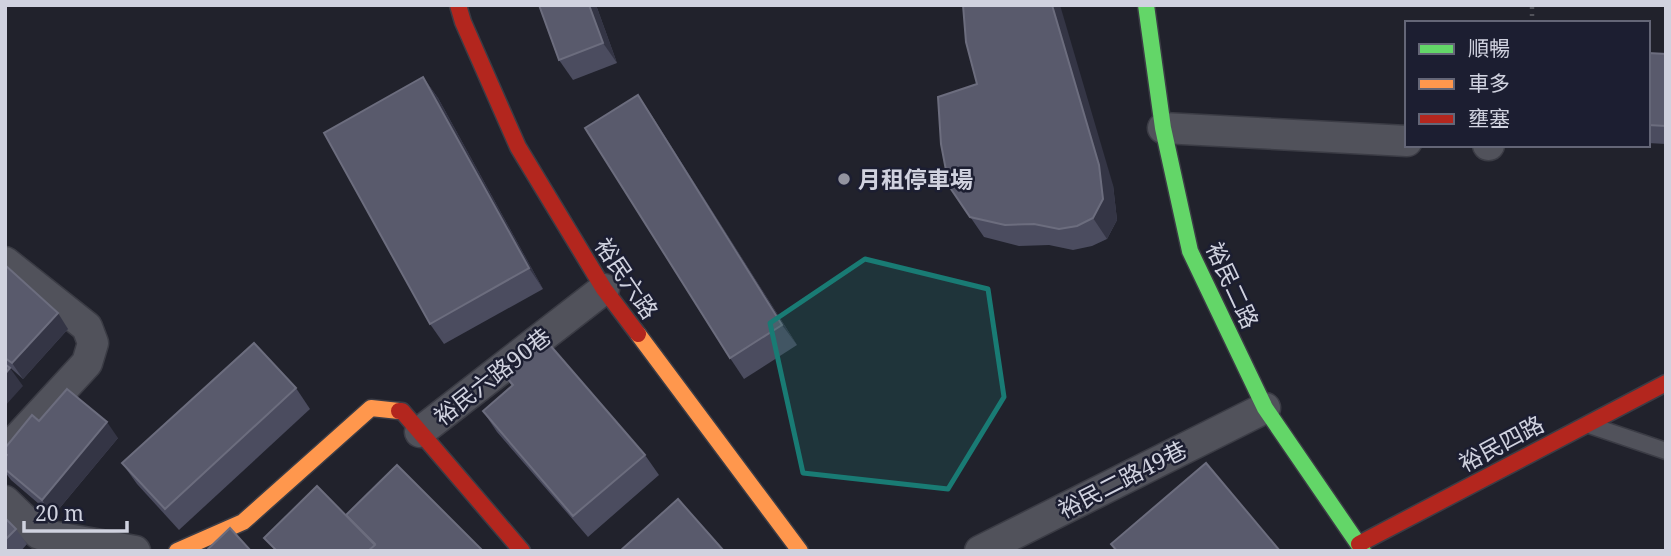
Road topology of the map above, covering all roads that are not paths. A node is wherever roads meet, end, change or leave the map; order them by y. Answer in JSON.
{"nodes":[{"id":1,"x":458,"y":5,"type":"edge"},
{"id":2,"x":1146,"y":5,"type":"edge"},
{"id":3,"x":1163,"y":128,"type":"junction"},
{"id":4,"x":1405,"y":141,"type":"edge"},
{"id":5,"x":5,"y":262,"type":"edge"},
{"id":6,"x":604,"y":289,"type":"junction"},
{"id":7,"x":1666,"y":383,"type":"edge"},
{"id":8,"x":1265,"y":408,"type":"junction"},
{"id":9,"x":1586,"y":424,"type":"junction"},
{"id":10,"x":420,"y":432,"type":"junction"},
{"id":11,"x":1666,"y":451,"type":"edge"},
{"id":12,"x":5,"y":452,"type":"edge"},
{"id":13,"x":5,"y":502,"type":"edge"},
{"id":14,"x":1361,"y":547,"type":"edge"},
{"id":15,"x":135,"y":551,"type":"edge"},
{"id":16,"x":177,"y":551,"type":"edge"},
{"id":17,"x":522,"y":551,"type":"edge"},
{"id":18,"x":800,"y":551,"type":"edge"},
{"id":19,"x":979,"y":551,"type":"edge"}],
"edges":[{"from":1,"to":6,"type":"street","name":"裕民六路"},
{"from":2,"to":3,"type":"street","name":"裕民二路"},
{"from":3,"to":4,"type":"street"},
{"from":3,"to":8,"type":"street","name":"裕民二路"},
{"from":5,"to":12,"type":"street"},
{"from":6,"to":10,"type":"street","name":"裕民六路90巷"},
{"from":6,"to":18,"type":"street","name":"裕民六路"},
{"from":7,"to":9,"type":"street","name":"裕民四路"},
{"from":8,"to":14,"type":"street","name":"裕民二路"},
{"from":8,"to":19,"type":"street","name":"裕民二路49巷"},
{"from":9,"to":11,"type":"lane"},
{"from":9,"to":14,"type":"street","name":"裕民四路"},
{"from":10,"to":16,"type":"street","name":"裕民六路90巷"},
{"from":10,"to":17,"type":"street"},
{"from":13,"to":15,"type":"street"}]}
